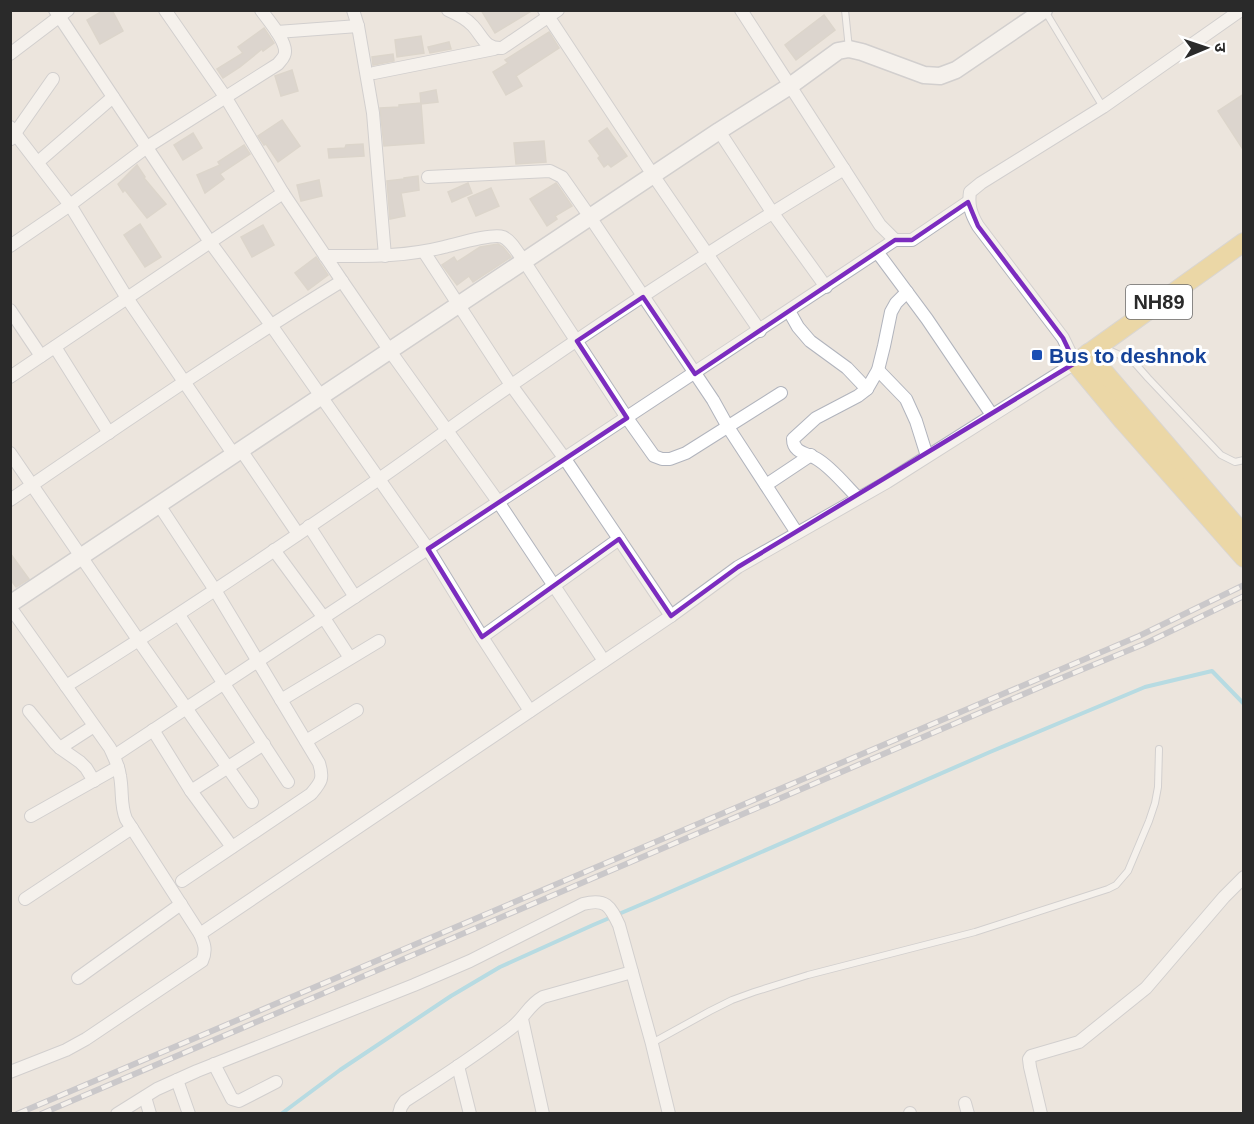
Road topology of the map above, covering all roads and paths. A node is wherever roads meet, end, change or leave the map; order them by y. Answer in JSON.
{"nodes":[{"id":1,"x":165,"y":10,"type":"edge"},
{"id":2,"x":261,"y":10,"type":"edge"},
{"id":3,"x":353,"y":10,"type":"edge"},
{"id":4,"x":448,"y":10,"type":"edge"},
{"id":5,"x":741,"y":10,"type":"edge"},
{"id":6,"x":845,"y":10,"type":"edge"},
{"id":7,"x":1044,"y":10,"type":"edge"},
{"id":8,"x":1241,"y":10,"type":"edge"},
{"id":9,"x":61,"y":13,"type":"edge"},
{"id":10,"x":550,"y":13,"type":"edge"},
{"id":11,"x":358,"y":26,"type":"junction"},
{"id":12,"x":277,"y":32,"type":"junction"},
{"id":13,"x":494,"y":49,"type":"junction"},
{"id":14,"x":849,"y":49,"type":"junction"},
{"id":15,"x":10,"y":54,"type":"edge"},
{"id":16,"x":374,"y":73,"type":"dead end"},
{"id":17,"x":54,"y":79,"type":"dead end"},
{"id":18,"x":790,"y":86,"type":"junction"},
{"id":19,"x":113,"y":97,"type":"junction"},
{"id":20,"x":226,"y":98,"type":"junction"},
{"id":21,"x":1103,"y":107,"type":"junction"},
{"id":22,"x":719,"y":131,"type":"junction"},
{"id":23,"x":12,"y":133,"type":"edge"},
{"id":24,"x":147,"y":147,"type":"junction"},
{"id":25,"x":38,"y":162,"type":"junction"},
{"id":26,"x":844,"y":169,"type":"junction"},
{"id":27,"x":653,"y":176,"type":"junction"},
{"id":28,"x":428,"y":177,"type":"dead end"},
{"id":29,"x":283,"y":193,"type":"junction"},
{"id":30,"x":968,"y":202,"type":"junction"},
{"id":31,"x":70,"y":204,"type":"junction"},
{"id":32,"x":772,"y":212,"type":"junction"},
{"id":33,"x":590,"y":217,"type":"junction"},
{"id":34,"x":896,"y":240,"type":"junction"},
{"id":35,"x":210,"y":242,"type":"junction"},
{"id":36,"x":1244,"y":242,"type":"edge"},
{"id":37,"x":10,"y":246,"type":"edge"},
{"id":38,"x":424,"y":252,"type":"junction"},
{"id":39,"x":878,"y":253,"type":"junction"},
{"id":40,"x":708,"y":254,"type":"junction"},
{"id":41,"x":326,"y":256,"type":"junction"},
{"id":42,"x":385,"y":256,"type":"junction"},
{"id":43,"x":524,"y":261,"type":"junction"},
{"id":44,"x":342,"y":281,"type":"junction"},
{"id":45,"x":826,"y":287,"type":"junction"},
{"id":46,"x":907,"y":292,"type":"junction"},
{"id":47,"x":643,"y":297,"type":"junction"},
{"id":48,"x":127,"y":298,"type":"junction"},
{"id":49,"x":459,"y":305,"type":"junction"},
{"id":50,"x":10,"y":310,"type":"edge"},
{"id":51,"x":789,"y":311,"type":"junction"},
{"id":52,"x":271,"y":325,"type":"junction"},
{"id":53,"x":760,"y":331,"type":"junction"},
{"id":54,"x":577,"y":341,"type":"junction"},
{"id":55,"x":55,"y":347,"type":"junction"},
{"id":56,"x":390,"y":351,"type":"junction"},
{"id":57,"x":1087,"y":354,"type":"junction"},
{"id":58,"x":41,"y":356,"type":"junction"},
{"id":59,"x":878,"y":370,"type":"junction"},
{"id":60,"x":695,"y":374,"type":"junction"},
{"id":61,"x":10,"y":377,"type":"edge"},
{"id":62,"x":184,"y":382,"type":"junction"},
{"id":63,"x":511,"y":385,"type":"junction"},
{"id":64,"x":867,"y":389,"type":"junction"},
{"id":65,"x":781,"y":393,"type":"dead end"},
{"id":66,"x":322,"y":397,"type":"junction"},
{"id":67,"x":1128,"y":414,"type":"junction"},
{"id":68,"x":992,"y":415,"type":"junction"},
{"id":69,"x":627,"y":418,"type":"junction"},
{"id":70,"x":728,"y":427,"type":"junction"},
{"id":71,"x":448,"y":431,"type":"junction"},
{"id":72,"x":109,"y":433,"type":"junction"},
{"id":73,"x":10,"y":453,"type":"edge"},
{"id":74,"x":237,"y":453,"type":"junction"},
{"id":75,"x":811,"y":455,"type":"junction"},
{"id":76,"x":927,"y":456,"type":"junction"},
{"id":77,"x":565,"y":459,"type":"junction"},
{"id":78,"x":1244,"y":460,"type":"edge"},
{"id":79,"x":379,"y":479,"type":"junction"},
{"id":80,"x":766,"y":485,"type":"junction"},
{"id":81,"x":32,"y":486,"type":"junction"},
{"id":82,"x":858,"y":498,"type":"junction"},
{"id":83,"x":10,"y":500,"type":"edge"},
{"id":84,"x":499,"y":502,"type":"junction"},
{"id":85,"x":159,"y":505,"type":"junction"},
{"id":86,"x":309,"y":526,"type":"junction"},
{"id":87,"x":797,"y":533,"type":"junction"},
{"id":88,"x":298,"y":534,"type":"junction"},
{"id":89,"x":1244,"y":535,"type":"edge"},
{"id":90,"x":619,"y":539,"type":"junction"},
{"id":91,"x":428,"y":549,"type":"junction"},
{"id":92,"x":274,"y":550,"type":"junction"},
{"id":93,"x":81,"y":557,"type":"junction"},
{"id":94,"x":1244,"y":558,"type":"edge"},
{"id":95,"x":554,"y":586,"type":"junction"},
{"id":96,"x":215,"y":590,"type":"junction"},
{"id":97,"x":355,"y":597,"type":"junction"},
{"id":98,"x":10,"y":605,"type":"edge"},
{"id":99,"x":179,"y":615,"type":"junction"},
{"id":100,"x":670,"y":616,"type":"junction"},
{"id":101,"x":324,"y":618,"type":"junction"},
{"id":102,"x":482,"y":637,"type":"junction"},
{"id":103,"x":139,"y":641,"type":"junction"},
{"id":104,"x":379,"y":641,"type":"dead end"},
{"id":105,"x":350,"y":658,"type":"junction"},
{"id":106,"x":604,"y":661,"type":"junction"},
{"id":107,"x":258,"y":662,"type":"junction"},
{"id":108,"x":224,"y":684,"type":"junction"},
{"id":109,"x":66,"y":686,"type":"junction"},
{"id":110,"x":281,"y":700,"type":"junction"},
{"id":111,"x":187,"y":708,"type":"junction"},
{"id":112,"x":357,"y":710,"type":"dead end"},
{"id":113,"x":29,"y":711,"type":"dead end"},
{"id":114,"x":530,"y":711,"type":"junction"},
{"id":115,"x":94,"y":726,"type":"junction"},
{"id":116,"x":153,"y":730,"type":"junction"},
{"id":117,"x":306,"y":741,"type":"junction"},
{"id":118,"x":264,"y":744,"type":"junction"},
{"id":119,"x":60,"y":748,"type":"junction"},
{"id":120,"x":1159,"y":748,"type":"dead end"},
{"id":121,"x":116,"y":762,"type":"junction"},
{"id":122,"x":228,"y":767,"type":"junction"},
{"id":123,"x":94,"y":781,"type":"junction"},
{"id":124,"x":288,"y":782,"type":"dead end"},
{"id":125,"x":191,"y":791,"type":"junction"},
{"id":126,"x":252,"y":802,"type":"dead end"},
{"id":127,"x":31,"y":816,"type":"dead end"},
{"id":128,"x":132,"y":828,"type":"junction"},
{"id":129,"x":232,"y":847,"type":"junction"},
{"id":130,"x":1244,"y":877,"type":"edge"},
{"id":131,"x":182,"y":881,"type":"dead end"},
{"id":132,"x":25,"y":899,"type":"dead end"},
{"id":133,"x":181,"y":904,"type":"junction"},
{"id":134,"x":200,"y":934,"type":"junction"},
{"id":135,"x":632,"y":972,"type":"junction"},
{"id":136,"x":78,"y":978,"type":"dead end"},
{"id":137,"x":522,"y":1019,"type":"junction"},
{"id":138,"x":652,"y":1044,"type":"junction"},
{"id":139,"x":214,"y":1064,"type":"junction"},
{"id":140,"x":458,"y":1066,"type":"junction"},
{"id":141,"x":10,"y":1072,"type":"edge"},
{"id":142,"x":177,"y":1080,"type":"junction"},
{"id":143,"x":276,"y":1082,"type":"dead end"},
{"id":144,"x":145,"y":1097,"type":"junction"},
{"id":145,"x":117,"y":1113,"type":"edge"},
{"id":146,"x":150,"y":1113,"type":"edge"},
{"id":147,"x":189,"y":1113,"type":"edge"},
{"id":148,"x":399,"y":1113,"type":"edge"},
{"id":149,"x":470,"y":1113,"type":"edge"},
{"id":150,"x":543,"y":1113,"type":"edge"},
{"id":151,"x":669,"y":1113,"type":"edge"},
{"id":152,"x":1041,"y":1113,"type":"edge"}],
"edges":[{"from":1,"to":20,"type":"street"},
{"from":2,"to":12,"type":"street"},
{"from":3,"to":11,"type":"street"},
{"from":4,"to":13,"type":"street"},
{"from":5,"to":18,"type":"street"},
{"from":6,"to":14,"type":"lane"},
{"from":7,"to":14,"type":"street"},
{"from":7,"to":21,"type":"lane"},
{"from":8,"to":21,"type":"street"},
{"from":9,"to":15,"type":"street"},
{"from":9,"to":19,"type":"street"},
{"from":10,"to":13,"type":"street"},
{"from":10,"to":27,"type":"street"},
{"from":11,"to":12,"type":"street"},
{"from":11,"to":42,"type":"street"},
{"from":12,"to":20,"type":"street"},
{"from":13,"to":16,"type":"street"},
{"from":14,"to":18,"type":"street"},
{"from":17,"to":23,"type":"street"},
{"from":18,"to":22,"type":"street"},
{"from":18,"to":26,"type":"street"},
{"from":19,"to":24,"type":"street"},
{"from":19,"to":25,"type":"street"},
{"from":20,"to":24,"type":"street"},
{"from":20,"to":29,"type":"street"},
{"from":21,"to":30,"type":"street"},
{"from":22,"to":27,"type":"street"},
{"from":22,"to":32,"type":"street"},
{"from":23,"to":25,"type":"street"},
{"from":24,"to":31,"type":"street"},
{"from":24,"to":35,"type":"street"},
{"from":25,"to":31,"type":"street"},
{"from":26,"to":32,"type":"street"},
{"from":26,"to":34,"type":"street"},
{"from":27,"to":33,"type":"street"},
{"from":27,"to":40,"type":"street"},
{"from":28,"to":33,"type":"street"},
{"from":29,"to":35,"type":"street"},
{"from":29,"to":41,"type":"street"},
{"from":30,"to":34,"type":"street"},
{"from":30,"to":57,"type":"street"},
{"from":31,"to":37,"type":"street"},
{"from":31,"to":48,"type":"street"},
{"from":32,"to":40,"type":"street"},
{"from":32,"to":45,"type":"street"},
{"from":33,"to":43,"type":"street"},
{"from":33,"to":47,"type":"street"},
{"from":34,"to":39,"type":"street"},
{"from":35,"to":48,"type":"street"},
{"from":35,"to":52,"type":"street"},
{"from":36,"to":57,"type":"main road","number":"NH89"},
{"from":38,"to":42,"type":"street"},
{"from":38,"to":43,"type":"street"},
{"from":38,"to":49,"type":"street"},
{"from":39,"to":45,"type":"street"},
{"from":39,"to":46,"type":"street"},
{"from":40,"to":47,"type":"street"},
{"from":40,"to":53,"type":"street"},
{"from":41,"to":42,"type":"street"},
{"from":41,"to":44,"type":"street"},
{"from":43,"to":49,"type":"street"},
{"from":43,"to":54,"type":"street"},
{"from":44,"to":52,"type":"street"},
{"from":44,"to":56,"type":"street"},
{"from":45,"to":51,"type":"street"},
{"from":46,"to":59,"type":"street"},
{"from":46,"to":68,"type":"street"},
{"from":47,"to":54,"type":"street"},
{"from":47,"to":60,"type":"street"},
{"from":48,"to":55,"type":"street"},
{"from":48,"to":62,"type":"street"},
{"from":49,"to":56,"type":"street"},
{"from":49,"to":63,"type":"street"},
{"from":50,"to":58,"type":"street"},
{"from":51,"to":53,"type":"street"},
{"from":51,"to":64,"type":"street"},
{"from":52,"to":62,"type":"street"},
{"from":52,"to":66,"type":"street"},
{"from":53,"to":60,"type":"street"},
{"from":54,"to":63,"type":"street"},
{"from":54,"to":69,"type":"street"},
{"from":55,"to":58,"type":"street"},
{"from":55,"to":72,"type":"street"},
{"from":56,"to":66,"type":"street"},
{"from":56,"to":71,"type":"street"},
{"from":57,"to":67,"type":"main road"},
{"from":57,"to":68,"type":"street"},
{"from":57,"to":78,"type":"lane"},
{"from":58,"to":61,"type":"street"},
{"from":59,"to":64,"type":"street"},
{"from":59,"to":76,"type":"street"},
{"from":60,"to":69,"type":"street"},
{"from":60,"to":70,"type":"street"},
{"from":62,"to":72,"type":"street"},
{"from":62,"to":74,"type":"street"},
{"from":63,"to":71,"type":"street"},
{"from":63,"to":77,"type":"street"},
{"from":64,"to":75,"type":"street"},
{"from":65,"to":70,"type":"street"},
{"from":66,"to":74,"type":"street"},
{"from":66,"to":79,"type":"street"},
{"from":67,"to":89,"type":"main road"},
{"from":67,"to":94,"type":"main road"},
{"from":68,"to":76,"type":"street"},
{"from":69,"to":70,"type":"street"},
{"from":69,"to":77,"type":"street"},
{"from":70,"to":80,"type":"street"},
{"from":71,"to":79,"type":"street"},
{"from":71,"to":84,"type":"street"},
{"from":72,"to":81,"type":"street"},
{"from":73,"to":81,"type":"street"},
{"from":74,"to":85,"type":"street"},
{"from":74,"to":88,"type":"street"},
{"from":75,"to":80,"type":"street"},
{"from":75,"to":82,"type":"street"},
{"from":76,"to":82,"type":"street"},
{"from":77,"to":84,"type":"street"},
{"from":77,"to":90,"type":"street"},
{"from":79,"to":86,"type":"street"},
{"from":79,"to":91,"type":"street"},
{"from":80,"to":87,"type":"street"},
{"from":81,"to":83,"type":"street"},
{"from":81,"to":93,"type":"street"},
{"from":82,"to":87,"type":"street"},
{"from":84,"to":91,"type":"street"},
{"from":84,"to":95,"type":"street"},
{"from":85,"to":93,"type":"street"},
{"from":85,"to":96,"type":"street"},
{"from":86,"to":88,"type":"street"},
{"from":86,"to":97,"type":"street"},
{"from":87,"to":100,"type":"street"},
{"from":88,"to":92,"type":"street"},
{"from":90,"to":95,"type":"street"},
{"from":90,"to":100,"type":"street"},
{"from":91,"to":97,"type":"street"},
{"from":91,"to":102,"type":"street"},
{"from":92,"to":96,"type":"street"},
{"from":92,"to":101,"type":"street"},
{"from":93,"to":98,"type":"street"},
{"from":93,"to":103,"type":"street"},
{"from":95,"to":102,"type":"street"},
{"from":95,"to":106,"type":"street"},
{"from":96,"to":99,"type":"street"},
{"from":96,"to":107,"type":"street"},
{"from":97,"to":101,"type":"street"},
{"from":98,"to":109,"type":"street"},
{"from":99,"to":103,"type":"street"},
{"from":99,"to":108,"type":"street"},
{"from":100,"to":106,"type":"street"},
{"from":101,"to":105,"type":"street"},
{"from":101,"to":107,"type":"street"},
{"from":102,"to":114,"type":"street"},
{"from":103,"to":109,"type":"street"},
{"from":103,"to":111,"type":"street"},
{"from":104,"to":105,"type":"street"},
{"from":105,"to":110,"type":"street"},
{"from":106,"to":114,"type":"street"},
{"from":107,"to":108,"type":"street"},
{"from":107,"to":110,"type":"street"},
{"from":108,"to":111,"type":"street"},
{"from":108,"to":118,"type":"street"},
{"from":109,"to":115,"type":"street"},
{"from":110,"to":117,"type":"street"},
{"from":111,"to":116,"type":"street"},
{"from":111,"to":122,"type":"street"},
{"from":112,"to":117,"type":"street"},
{"from":113,"to":119,"type":"street"},
{"from":114,"to":134,"type":"street"},
{"from":115,"to":119,"type":"street"},
{"from":115,"to":121,"type":"street"},
{"from":116,"to":121,"type":"street"},
{"from":116,"to":125,"type":"street"},
{"from":117,"to":129,"type":"street"},
{"from":118,"to":122,"type":"street"},
{"from":118,"to":124,"type":"street"},
{"from":119,"to":123,"type":"street"},
{"from":120,"to":138,"type":"lane"},
{"from":121,"to":123,"type":"street"},
{"from":121,"to":128,"type":"street"},
{"from":122,"to":125,"type":"street"},
{"from":122,"to":126,"type":"street"},
{"from":123,"to":127,"type":"street"},
{"from":125,"to":129,"type":"street"},
{"from":128,"to":132,"type":"street"},
{"from":128,"to":133,"type":"street"},
{"from":129,"to":131,"type":"street"},
{"from":130,"to":152,"type":"street"},
{"from":133,"to":134,"type":"street"},
{"from":133,"to":136,"type":"street"},
{"from":134,"to":141,"type":"street"},
{"from":135,"to":137,"type":"street"},
{"from":135,"to":138,"type":"street"},
{"from":135,"to":139,"type":"street"},
{"from":137,"to":140,"type":"street"},
{"from":137,"to":150,"type":"street"},
{"from":138,"to":151,"type":"street"},
{"from":139,"to":142,"type":"street"},
{"from":139,"to":143,"type":"street"},
{"from":140,"to":148,"type":"street"},
{"from":140,"to":149,"type":"street"},
{"from":142,"to":144,"type":"street"},
{"from":142,"to":147,"type":"street"},
{"from":144,"to":145,"type":"street"},
{"from":144,"to":146,"type":"street"}]}
